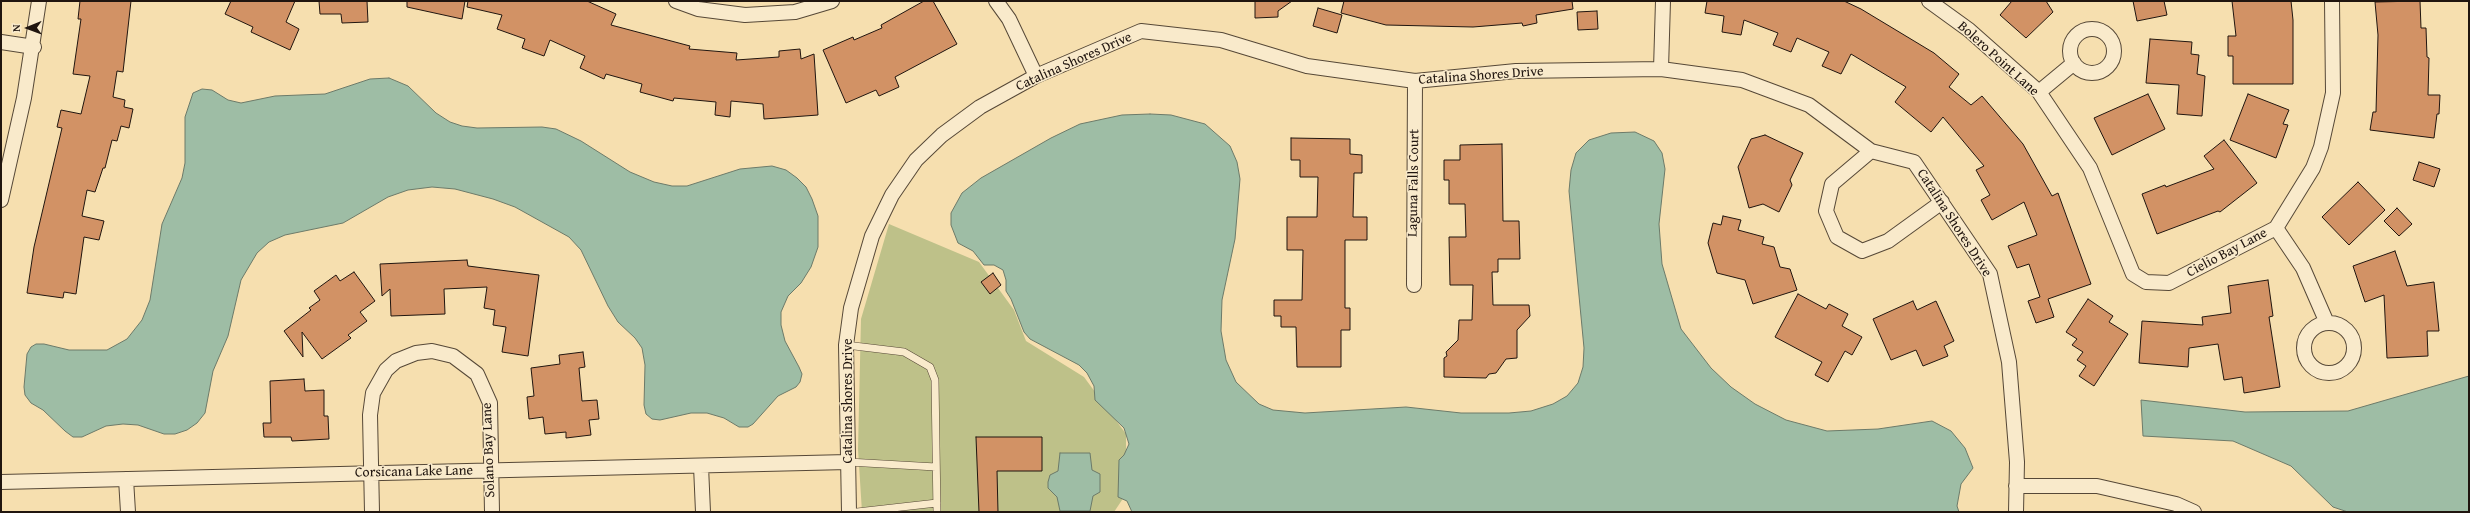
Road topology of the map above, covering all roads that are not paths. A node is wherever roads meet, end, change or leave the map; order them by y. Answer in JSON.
{"nodes":[{"id":1,"x":39,"y":1,"type":"edge"},
{"id":2,"x":676,"y":1,"type":"edge"},
{"id":3,"x":832,"y":1,"type":"edge"},
{"id":4,"x":996,"y":1,"type":"edge"},
{"id":5,"x":1663,"y":1,"type":"edge"},
{"id":6,"x":1929,"y":1,"type":"edge"},
{"id":7,"x":2332,"y":1,"type":"edge"},
{"id":8,"x":1,"y":42,"type":"edge"},
{"id":9,"x":34,"y":47,"type":"junction"},
{"id":10,"x":2074,"y":63,"type":"dead end"},
{"id":11,"x":1661,"y":69,"type":"junction"},
{"id":12,"x":1036,"y":76,"type":"junction"},
{"id":13,"x":1415,"y":81,"type":"junction"},
{"id":14,"x":2039,"y":92,"type":"junction"},
{"id":15,"x":1871,"y":151,"type":"junction"},
{"id":16,"x":1,"y":200,"type":"edge"},
{"id":17,"x":1942,"y":202,"type":"junction"},
{"id":18,"x":2276,"y":228,"type":"junction"},
{"id":19,"x":2133,"y":274,"type":"joint"},
{"id":20,"x":1414,"y":286,"type":"dead end"},
{"id":21,"x":2327,"y":323,"type":"dead end"},
{"id":22,"x":846,"y":345,"type":"junction"},
{"id":23,"x":848,"y":462,"type":"junction"},
{"id":24,"x":701,"y":466,"type":"junction"},
{"id":25,"x":936,"y":467,"type":"junction"},
{"id":26,"x":490,"y":470,"type":"junction"},
{"id":27,"x":371,"y":473,"type":"junction"},
{"id":28,"x":126,"y":479,"type":"junction"},
{"id":29,"x":1,"y":482,"type":"edge"},
{"id":30,"x":2016,"y":486,"type":"junction"},
{"id":31,"x":937,"y":503,"type":"junction"},
{"id":32,"x":128,"y":512,"type":"edge"},
{"id":33,"x":372,"y":512,"type":"edge"},
{"id":34,"x":492,"y":512,"type":"edge"},
{"id":35,"x":703,"y":512,"type":"edge"},
{"id":36,"x":849,"y":512,"type":"edge"},
{"id":37,"x":857,"y":512,"type":"edge"},
{"id":38,"x":937,"y":512,"type":"edge"},
{"id":39,"x":2016,"y":512,"type":"edge"},
{"id":40,"x":2194,"y":512,"type":"edge"}],
"edges":[{"from":1,"to":9,"type":"street"},
{"from":2,"to":3,"type":"street"},
{"from":4,"to":12,"type":"street"},
{"from":5,"to":11,"type":"street"},
{"from":6,"to":14,"type":"street","name":"Bolero Point Lane"},
{"from":7,"to":18,"type":"street","name":"Cielio Bay Lane"},
{"from":8,"to":9,"type":"street"},
{"from":9,"to":16,"type":"street"},
{"from":10,"to":14,"type":"street"},
{"from":11,"to":13,"type":"street","name":"Catalina Shores Drive"},
{"from":11,"to":15,"type":"street","name":"Catalina Shores Drive"},
{"from":12,"to":13,"type":"street","name":"Catalina Shores Drive"},
{"from":12,"to":22,"type":"street","name":"Catalina Shores Drive"},
{"from":13,"to":20,"type":"street","name":"Laguna Falls Court"},
{"from":14,"to":19,"type":"street","name":"Bolero Point Lane"},
{"from":15,"to":17,"type":"street","name":"Catalina Shores Drive"},
{"from":15,"to":17,"type":"street"},
{"from":17,"to":30,"type":"street","name":"Catalina Shores Drive"},
{"from":18,"to":19,"type":"street","name":"Cielio Bay Lane"},
{"from":18,"to":21,"type":"street"},
{"from":22,"to":23,"type":"street","name":"Catalina Shores Drive"},
{"from":22,"to":25,"type":"lane"},
{"from":23,"to":24,"type":"street","name":"Corsicana Lake Lane"},
{"from":23,"to":25,"type":"lane"},
{"from":23,"to":36,"type":"street","name":"Catalina Shores Drive"},
{"from":24,"to":26,"type":"street","name":"Corsicana Lake Lane"},
{"from":24,"to":35,"type":"street"},
{"from":25,"to":31,"type":"lane"},
{"from":26,"to":27,"type":"street","name":"Corsicana Lake Lane"},
{"from":26,"to":27,"type":"street","name":"Solano Bay Lane"},
{"from":26,"to":34,"type":"street","name":"Solano Bay Lane"},
{"from":27,"to":28,"type":"street","name":"Corsicana Lake Lane"},
{"from":27,"to":33,"type":"street","name":"Solano Bay Lane"},
{"from":28,"to":29,"type":"street","name":"Corsicana Lake Lane"},
{"from":28,"to":32,"type":"street"},
{"from":30,"to":39,"type":"street","name":"Catalina Shores Drive"},
{"from":30,"to":40,"type":"street"},
{"from":31,"to":37,"type":"lane"},
{"from":31,"to":38,"type":"lane"}]}
